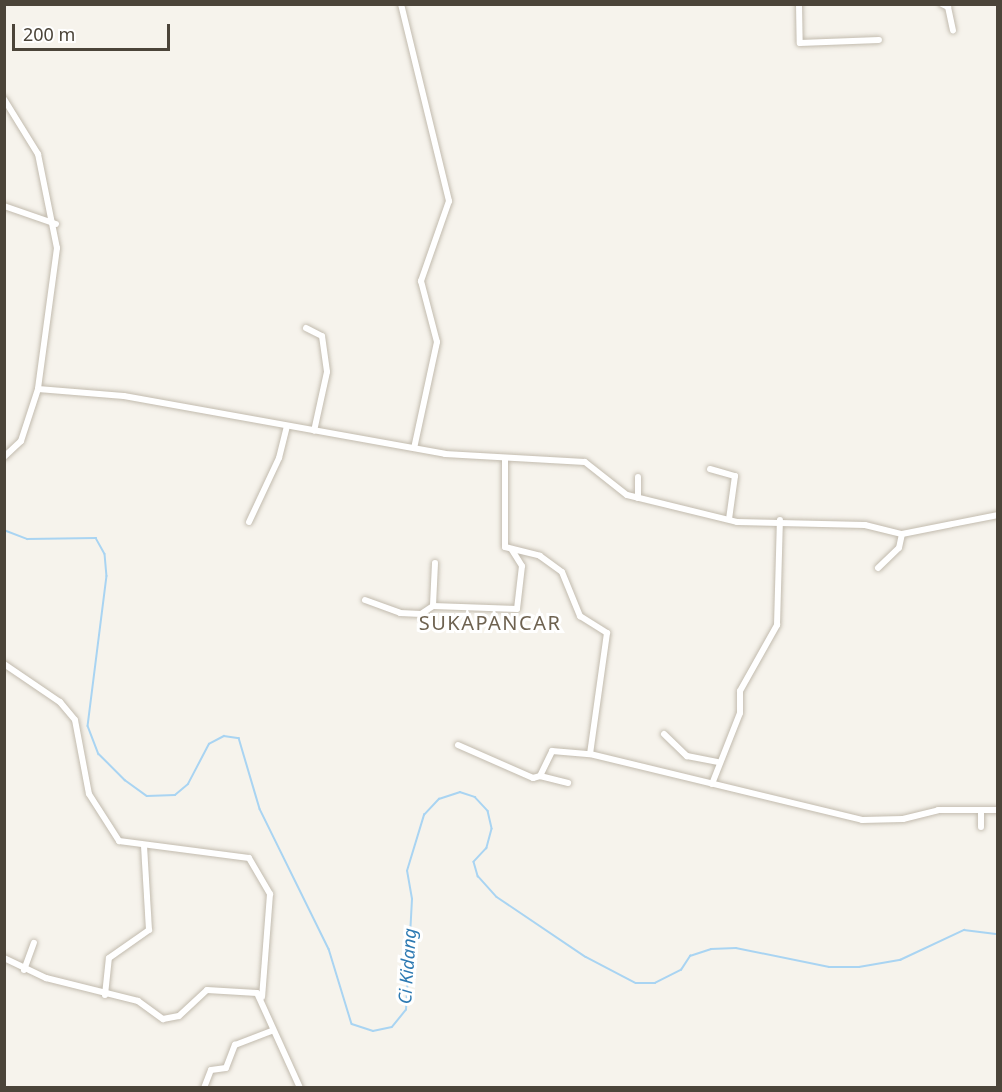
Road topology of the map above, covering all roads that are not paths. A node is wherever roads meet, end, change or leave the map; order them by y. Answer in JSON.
{"nodes":[{"id":1,"x":400,"y":4,"type":"edge"},
{"id":2,"x":799,"y":4,"type":"edge"},
{"id":3,"x":942,"y":4,"type":"edge"},
{"id":4,"x":953,"y":30,"type":"dead end"},
{"id":5,"x":879,"y":40,"type":"dead end"},
{"id":6,"x":4,"y":99,"type":"edge"},
{"id":7,"x":4,"y":206,"type":"edge"},
{"id":8,"x":56,"y":224,"type":"junction"},
{"id":9,"x":306,"y":328,"type":"dead end"},
{"id":10,"x":38,"y":389,"type":"junction"},
{"id":11,"x":287,"y":426,"type":"junction"},
{"id":12,"x":314,"y":431,"type":"junction"},
{"id":13,"x":414,"y":448,"type":"junction"},
{"id":14,"x":4,"y":457,"type":"edge"},
{"id":15,"x":505,"y":460,"type":"junction"},
{"id":16,"x":710,"y":469,"type":"dead end"},
{"id":17,"x":638,"y":477,"type":"dead end"},
{"id":18,"x":638,"y":498,"type":"junction"},
{"id":19,"x":998,"y":515,"type":"edge"},
{"id":20,"x":729,"y":519,"type":"junction"},
{"id":21,"x":780,"y":520,"type":"junction"},
{"id":22,"x":249,"y":522,"type":"dead end"},
{"id":23,"x":902,"y":534,"type":"junction"},
{"id":24,"x":512,"y":550,"type":"junction"},
{"id":25,"x":435,"y":562,"type":"dead end"},
{"id":26,"x":878,"y":568,"type":"dead end"},
{"id":27,"x":365,"y":600,"type":"dead end"},
{"id":28,"x":433,"y":606,"type":"junction"},
{"id":29,"x":4,"y":664,"type":"edge"},
{"id":30,"x":664,"y":734,"type":"dead end"},
{"id":31,"x":458,"y":745,"type":"dead end"},
{"id":32,"x":590,"y":754,"type":"junction"},
{"id":33,"x":718,"y":762,"type":"junction"},
{"id":34,"x":540,"y":776,"type":"junction"},
{"id":35,"x":568,"y":783,"type":"dead end"},
{"id":36,"x":712,"y":784,"type":"junction"},
{"id":37,"x":981,"y":810,"type":"junction"},
{"id":38,"x":998,"y":810,"type":"edge"},
{"id":39,"x":981,"y":827,"type":"dead end"},
{"id":40,"x":144,"y":846,"type":"junction"},
{"id":41,"x":34,"y":943,"type":"dead end"},
{"id":42,"x":4,"y":958,"type":"edge"},
{"id":43,"x":24,"y":970,"type":"junction"},
{"id":44,"x":105,"y":995,"type":"junction"},
{"id":45,"x":262,"y":998,"type":"junction"},
{"id":46,"x":271,"y":1031,"type":"junction"},
{"id":47,"x":204,"y":1088,"type":"edge"},
{"id":48,"x":300,"y":1088,"type":"edge"}],
"edges":[{"from":1,"to":13,"type":"street"},
{"from":2,"to":5,"type":"street"},
{"from":3,"to":4,"type":"street"},
{"from":6,"to":8,"type":"street"},
{"from":7,"to":8,"type":"street"},
{"from":8,"to":10,"type":"street"},
{"from":9,"to":12,"type":"street"},
{"from":10,"to":11,"type":"street"},
{"from":10,"to":14,"type":"street"},
{"from":11,"to":12,"type":"street"},
{"from":11,"to":22,"type":"street"},
{"from":12,"to":13,"type":"street"},
{"from":13,"to":15,"type":"street"},
{"from":15,"to":18,"type":"street"},
{"from":15,"to":24,"type":"street"},
{"from":16,"to":20,"type":"street"},
{"from":17,"to":18,"type":"street"},
{"from":18,"to":20,"type":"street"},
{"from":19,"to":23,"type":"street"},
{"from":20,"to":21,"type":"street"},
{"from":21,"to":23,"type":"street"},
{"from":21,"to":33,"type":"street"},
{"from":23,"to":26,"type":"street"},
{"from":24,"to":28,"type":"street"},
{"from":24,"to":32,"type":"street"},
{"from":25,"to":28,"type":"street"},
{"from":27,"to":28,"type":"street"},
{"from":29,"to":40,"type":"street"},
{"from":30,"to":33,"type":"street"},
{"from":31,"to":34,"type":"street"},
{"from":32,"to":34,"type":"street"},
{"from":32,"to":36,"type":"street"},
{"from":33,"to":36,"type":"street"},
{"from":34,"to":35,"type":"street"},
{"from":36,"to":37,"type":"street"},
{"from":37,"to":38,"type":"street"},
{"from":37,"to":39,"type":"street"},
{"from":40,"to":44,"type":"street"},
{"from":40,"to":45,"type":"street"},
{"from":41,"to":43,"type":"street"},
{"from":42,"to":43,"type":"street"},
{"from":43,"to":44,"type":"street"},
{"from":44,"to":45,"type":"street"},
{"from":45,"to":46,"type":"street"},
{"from":46,"to":47,"type":"street"},
{"from":46,"to":48,"type":"street"}]}
